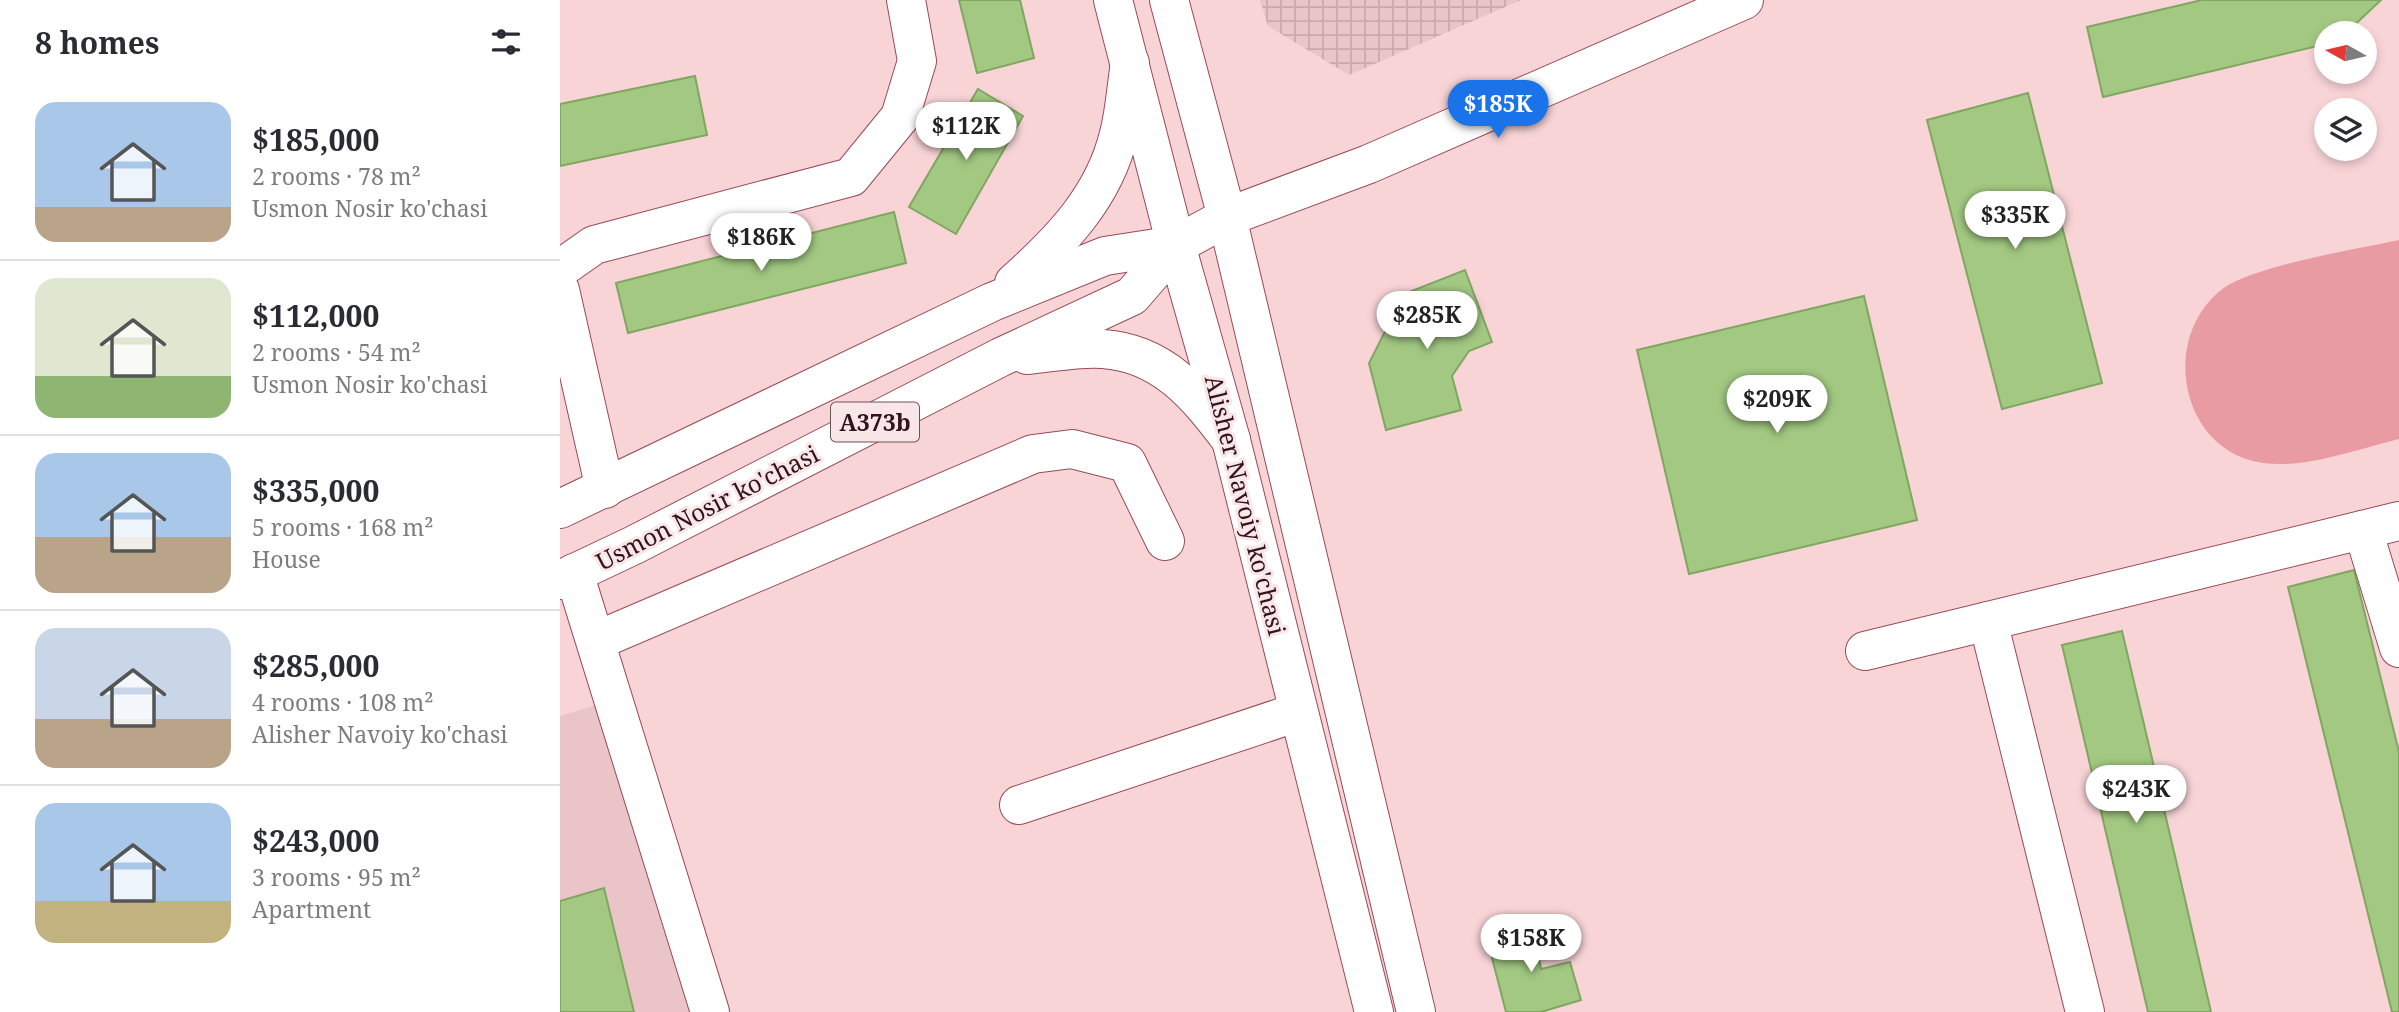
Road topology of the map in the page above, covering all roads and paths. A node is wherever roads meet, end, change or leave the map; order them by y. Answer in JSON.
{"nodes":[{"id":1,"x":906,"y":0,"type":"edge"},
{"id":2,"x":1113,"y":0,"type":"edge"},
{"id":3,"x":1169,"y":0,"type":"edge"},
{"id":4,"x":1744,"y":0,"type":"edge"},
{"id":5,"x":1130,"y":63,"type":"junction"},
{"id":6,"x":1227,"y":217,"type":"junction"},
{"id":7,"x":1176,"y":245,"type":"junction"},
{"id":8,"x":560,"y":269,"type":"edge"},
{"id":9,"x":560,"y":290,"type":"edge"},
{"id":10,"x":992,"y":302,"type":"junction"},
{"id":11,"x":1001,"y":358,"type":"junction"},
{"id":12,"x":1231,"y":440,"type":"junction"},
{"id":13,"x":604,"y":489,"type":"junction"},
{"id":14,"x":560,"y":509,"type":"edge"},
{"id":15,"x":2381,"y":525,"type":"edge"},
{"id":16,"x":1165,"y":541,"type":"dead end"},
{"id":17,"x":567,"y":576,"type":"edge"},
{"id":18,"x":1988,"y":621,"type":"junction"},
{"id":19,"x":596,"y":641,"type":"junction"},
{"id":20,"x":2399,"y":648,"type":"edge"},
{"id":21,"x":1865,"y":652,"type":"dead end"},
{"id":22,"x":1298,"y":712,"type":"junction"},
{"id":23,"x":1019,"y":806,"type":"dead end"},
{"id":24,"x":710,"y":1012,"type":"edge"},
{"id":25,"x":1374,"y":1012,"type":"edge"},
{"id":26,"x":1416,"y":1012,"type":"edge"},
{"id":27,"x":2085,"y":1012,"type":"edge"}],
"edges":[{"from":1,"to":8,"type":"main road"},
{"from":2,"to":5,"type":"main road","name":"Alisher Navoiy ko'chasi"},
{"from":3,"to":6,"type":"main road","name":"Alisher Navoiy ko'chasi"},
{"from":4,"to":6,"type":"main road","name":"Usmon Nosir ko'chasi"},
{"from":5,"to":7,"type":"main road","name":"Alisher Navoiy ko'chasi"},
{"from":5,"to":10,"type":"main road"},
{"from":6,"to":7,"type":"main road","name":"Usmon Nosir ko'chasi","number":"A373b"},
{"from":6,"to":26,"type":"main road","name":"Alisher Navoiy ko'chasi"},
{"from":7,"to":10,"type":"main road","name":"Usmon Nosir ko'chasi","number":"A373b"},
{"from":7,"to":11,"type":"main road","name":"Usmon Nosir ko'chasi","number":"A373b"},
{"from":7,"to":12,"type":"main road","name":"Alisher Navoiy ko'chasi"},
{"from":9,"to":13,"type":"main road"},
{"from":10,"to":13,"type":"main road","name":"Usmon Nosir ko'chasi","number":"A373b"},
{"from":11,"to":12,"type":"main road"},
{"from":11,"to":17,"type":"main road","name":"Usmon Nosir ko'chasi","number":"A373b"},
{"from":12,"to":22,"type":"main road","name":"Alisher Navoiy ko'chasi"},
{"from":13,"to":14,"type":"main road","name":"Usmon Nosir ko'chasi","number":"A373b"},
{"from":15,"to":18,"type":"main road"},
{"from":15,"to":20,"type":"main road"},
{"from":16,"to":19,"type":"main road"},
{"from":17,"to":19,"type":"main road"},
{"from":18,"to":21,"type":"main road"},
{"from":18,"to":27,"type":"main road"},
{"from":19,"to":24,"type":"main road"},
{"from":22,"to":23,"type":"main road"},
{"from":22,"to":25,"type":"main road","name":"Alisher Navoiy ko'chasi"}]}
